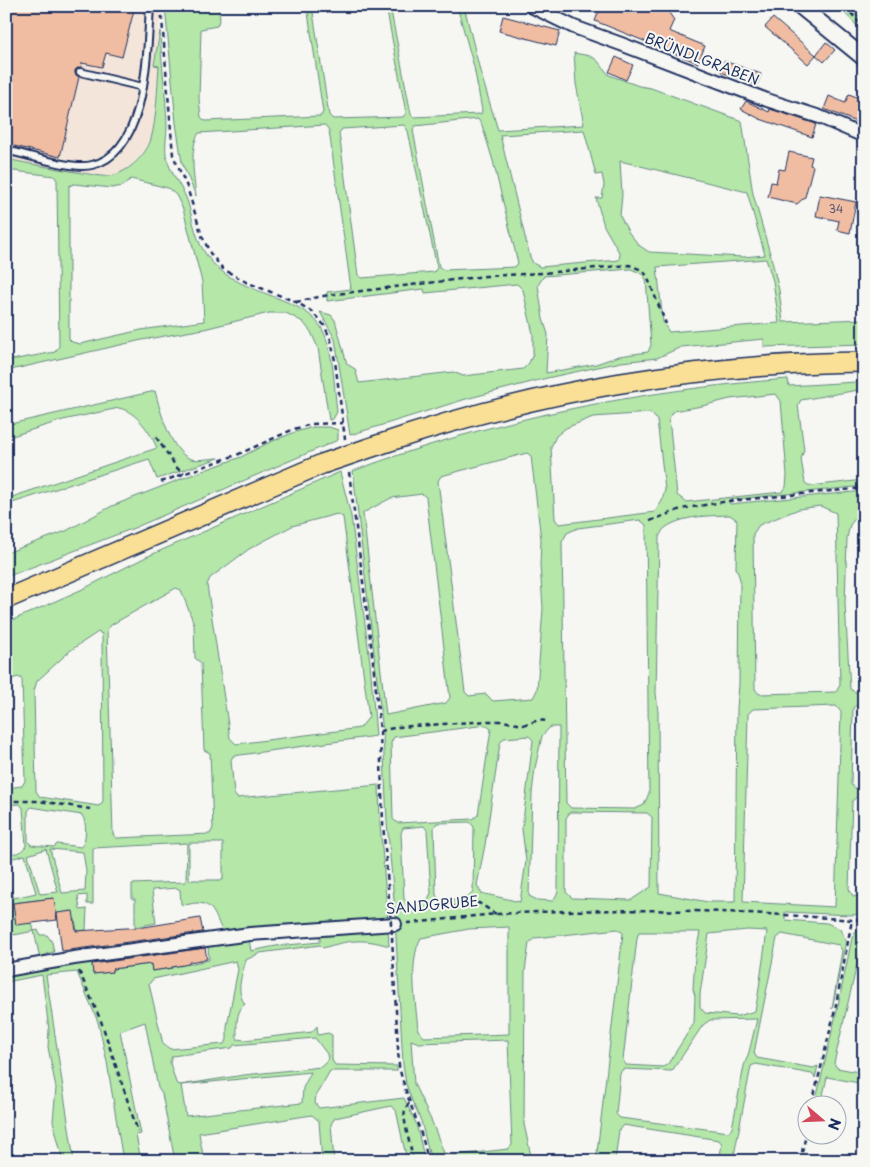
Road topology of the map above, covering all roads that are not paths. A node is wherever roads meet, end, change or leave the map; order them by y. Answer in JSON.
{"nodes":[{"id":1,"x":150,"y":6,"type":"edge"},
{"id":2,"x":531,"y":6,"type":"edge"},
{"id":3,"x":800,"y":6,"type":"edge"},
{"id":4,"x":864,"y":58,"type":"edge"},
{"id":5,"x":80,"y":72,"type":"dead end"},
{"id":6,"x":143,"y":87,"type":"junction"},
{"id":7,"x":864,"y":136,"type":"edge"},
{"id":8,"x":6,"y":150,"type":"edge"},
{"id":9,"x":864,"y":362,"type":"edge"},
{"id":10,"x":6,"y":599,"type":"edge"},
{"id":11,"x":394,"y":930,"type":"road end"},
{"id":12,"x":6,"y":970,"type":"edge"}],
"edges":[{"from":1,"to":6,"type":"lane"},
{"from":2,"to":7,"type":"street","name":"BRÜNDLGRABEN"},
{"from":3,"to":4,"type":"street"},
{"from":5,"to":6,"type":"lane"},
{"from":6,"to":8,"type":"lane"},
{"from":9,"to":10,"type":"main road","bridge":true},
{"from":11,"to":12,"type":"street","name":"SANDGRUBE"}]}
